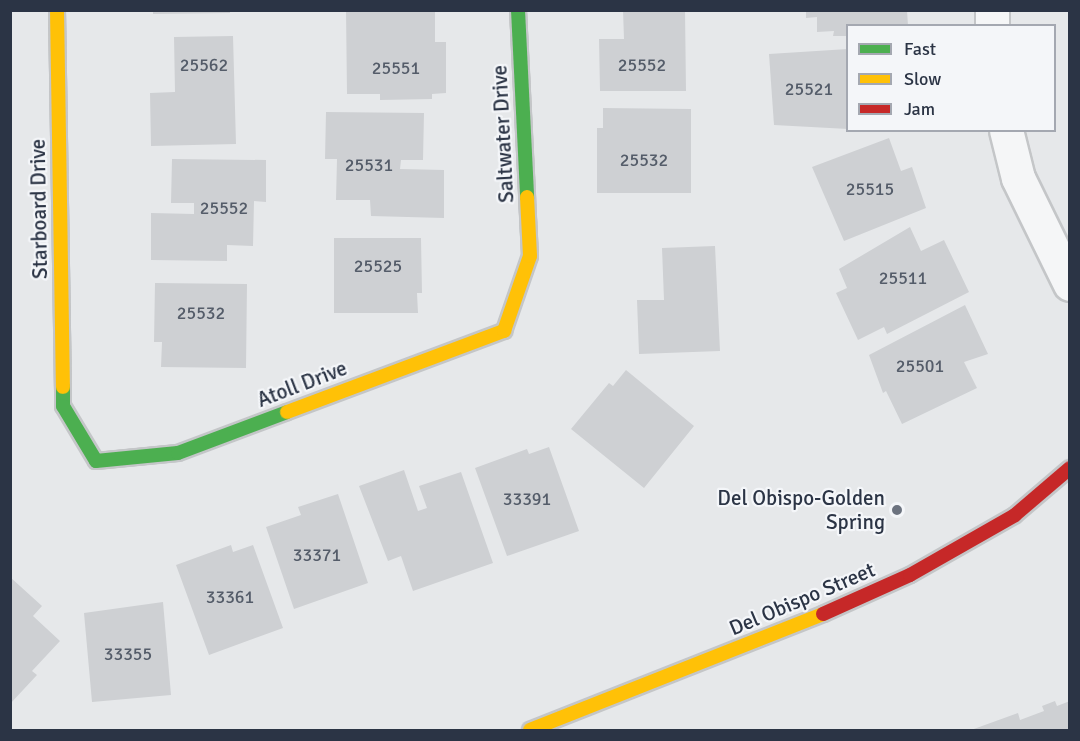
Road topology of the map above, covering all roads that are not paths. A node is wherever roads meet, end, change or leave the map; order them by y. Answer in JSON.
{"nodes":[{"id":1,"x":57,"y":10,"type":"edge"},
{"id":2,"x":518,"y":10,"type":"edge"},
{"id":3,"x":1006,"y":132,"type":"edge"},
{"id":4,"x":530,"y":256,"type":"joint"},
{"id":5,"x":1070,"y":284,"type":"edge"},
{"id":6,"x":63,"y":406,"type":"joint"},
{"id":7,"x":1070,"y":468,"type":"edge"},
{"id":8,"x":530,"y":730,"type":"edge"}],
"edges":[{"from":1,"to":6,"type":"street","name":"Starboard Drive"},
{"from":2,"to":4,"type":"street","name":"Saltwater Drive"},
{"from":3,"to":5,"type":"street"},
{"from":4,"to":6,"type":"street","name":"Atoll Drive"},
{"from":7,"to":8,"type":"street","name":"Del Obispo Street"}]}
